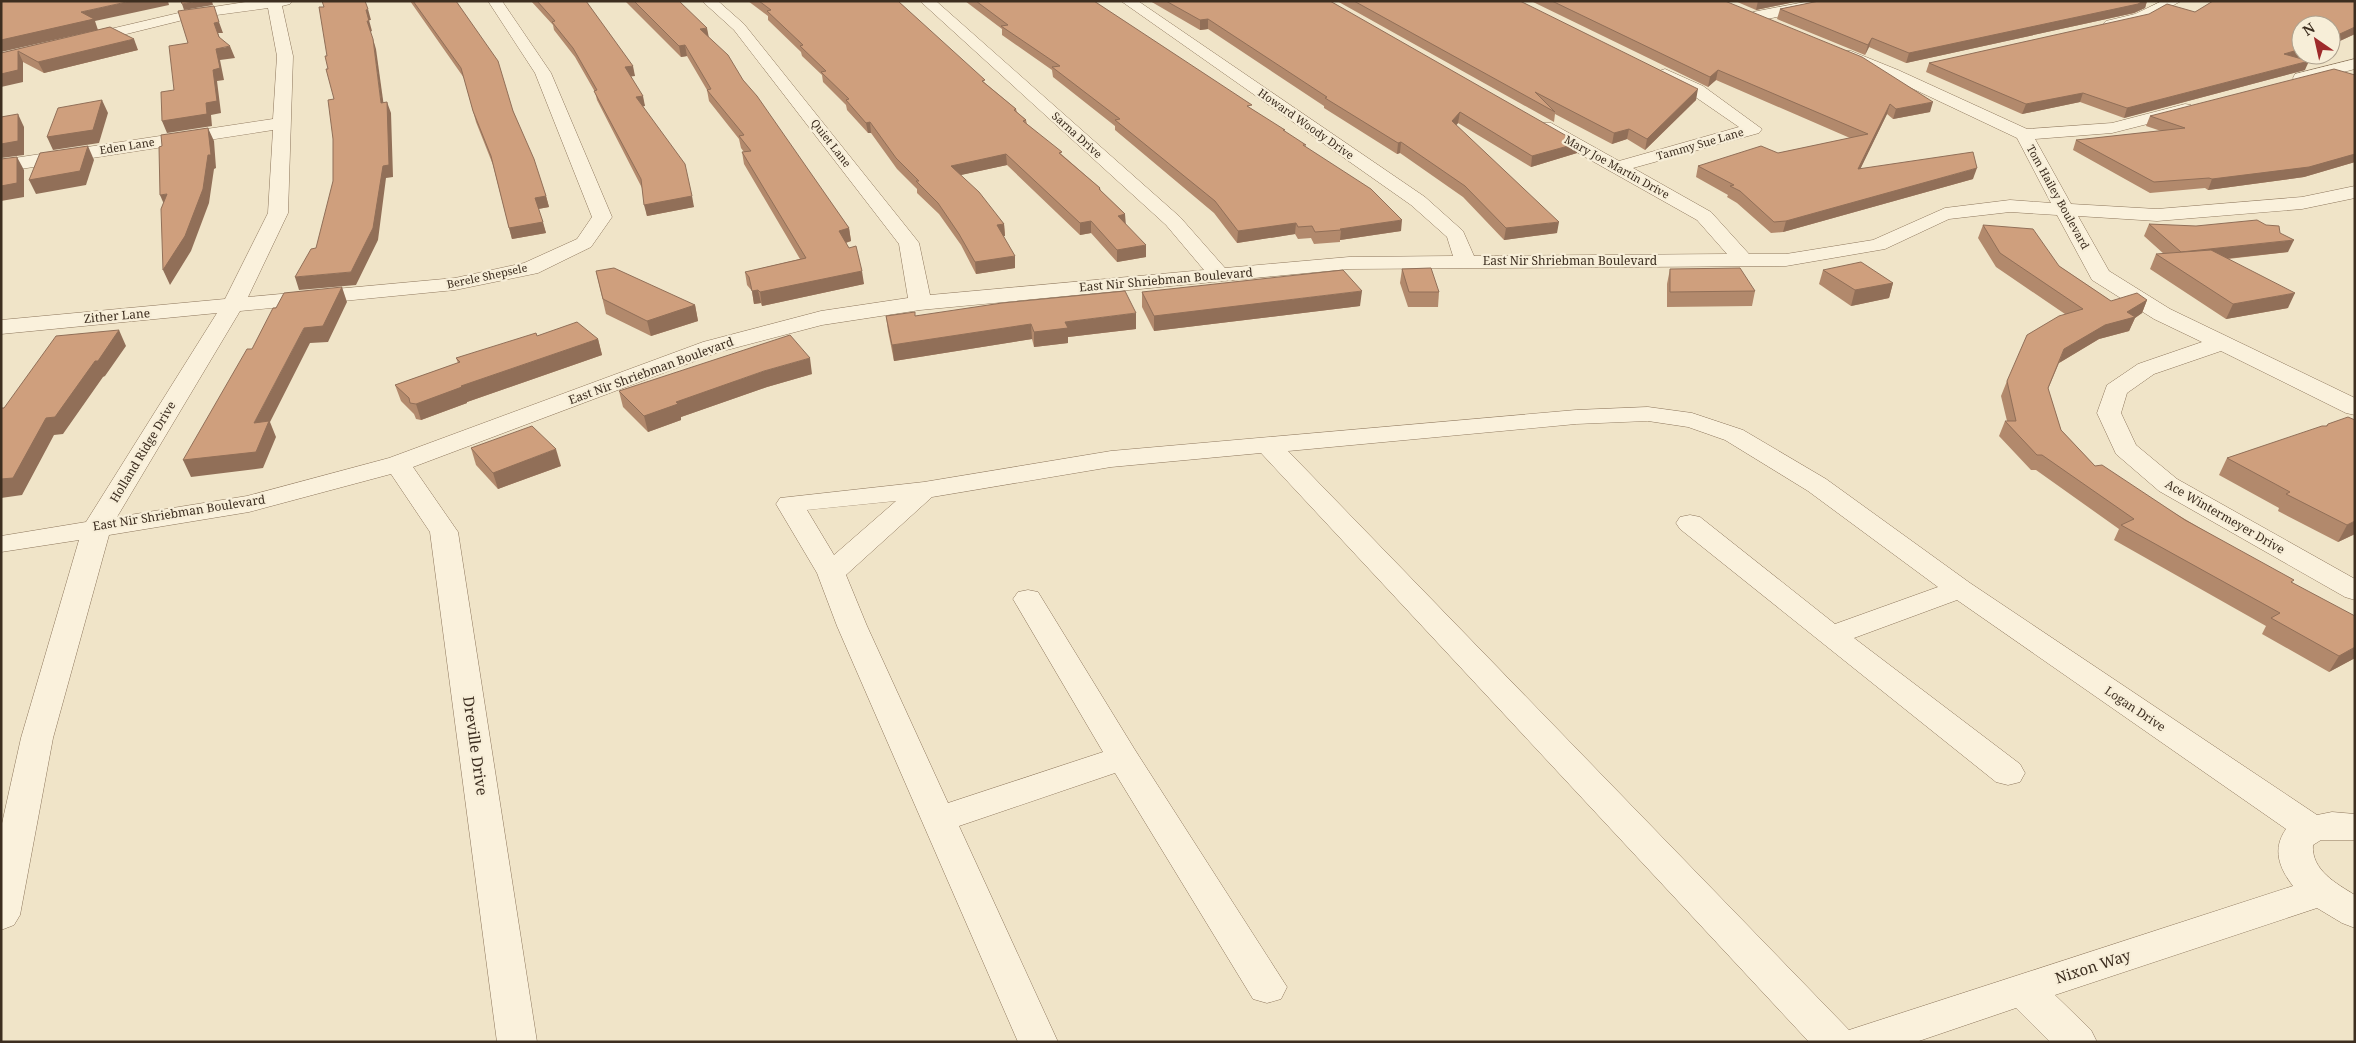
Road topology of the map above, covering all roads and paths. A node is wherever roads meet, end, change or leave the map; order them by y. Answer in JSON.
{"nodes":[{"id":1,"x":496,"y":1,"type":"edge"},
{"id":2,"x":709,"y":1,"type":"edge"},
{"id":3,"x":927,"y":1,"type":"edge"},
{"id":4,"x":1128,"y":1,"type":"edge"},
{"id":5,"x":1834,"y":1,"type":"edge"},
{"id":6,"x":2174,"y":1,"type":"edge"},
{"id":7,"x":278,"y":2,"type":"edge"},
{"id":8,"x":1781,"y":28,"type":"edge"},
{"id":9,"x":2092,"y":28,"type":"edge"},
{"id":10,"x":66,"y":44,"type":"edge"},
{"id":11,"x":1827,"y":47,"type":"edge"},
{"id":12,"x":2355,"y":64,"type":"edge"},
{"id":13,"x":1920,"y":67,"type":"dead end"},
{"id":14,"x":1654,"y":69,"type":"edge"},
{"id":15,"x":1892,"y":73,"type":"junction"},
{"id":16,"x":2290,"y":82,"type":"edge"},
{"id":17,"x":2206,"y":103,"type":"edge"},
{"id":18,"x":1530,"y":118,"type":"edge"},
{"id":19,"x":282,"y":123,"type":"junction"},
{"id":20,"x":2024,"y":135,"type":"junction"},
{"id":21,"x":1,"y":166,"type":"edge"},
{"id":22,"x":1617,"y":167,"type":"junction"},
{"id":23,"x":2355,"y":192,"type":"edge"},
{"id":24,"x":2066,"y":210,"type":"junction"},
{"id":25,"x":1743,"y":260,"type":"junction"},
{"id":26,"x":1466,"y":262,"type":"junction"},
{"id":27,"x":1219,"y":275,"type":"junction"},
{"id":28,"x":920,"y":303,"type":"junction"},
{"id":29,"x":233,"y":305,"type":"junction"},
{"id":30,"x":1,"y":327,"type":"edge"},
{"id":31,"x":2220,"y":344,"type":"junction"},
{"id":32,"x":2355,"y":408,"type":"edge"},
{"id":33,"x":1269,"y":446,"type":"junction"},
{"id":34,"x":398,"y":464,"type":"junction"},
{"id":35,"x":924,"y":490,"type":"junction"},
{"id":36,"x":1690,"y":523,"type":"dead end"},
{"id":37,"x":97,"y":527,"type":"junction"},
{"id":38,"x":1,"y":544,"type":"edge"},
{"id":39,"x":832,"y":573,"type":"junction"},
{"id":40,"x":1960,"y":589,"type":"junction"},
{"id":41,"x":2355,"y":591,"type":"edge"},
{"id":42,"x":1028,"y":599,"type":"dead end"},
{"id":43,"x":1831,"y":636,"type":"junction"},
{"id":44,"x":1123,"y":758,"type":"junction"},
{"id":45,"x":2008,"y":773,"type":"dead end"},
{"id":46,"x":938,"y":820,"type":"junction"},
{"id":47,"x":2355,"y":827,"type":"edge"},
{"id":48,"x":2311,"y":828,"type":"junction"},
{"id":49,"x":2322,"y":892,"type":"junction"},
{"id":50,"x":2355,"y":913,"type":"edge"},
{"id":51,"x":1,"y":915,"type":"edge"},
{"id":52,"x":1267,"y":987,"type":"dead end"},
{"id":53,"x":2022,"y":990,"type":"junction"},
{"id":54,"x":517,"y":1042,"type":"edge"},
{"id":55,"x":1038,"y":1042,"type":"edge"},
{"id":56,"x":1835,"y":1042,"type":"edge"},
{"id":57,"x":1863,"y":1042,"type":"edge"},
{"id":58,"x":2077,"y":1042,"type":"edge"}],
"edges":[{"from":1,"to":29,"type":"street","name":"Berele Shepsele"},
{"from":2,"to":28,"type":"street","name":"Quiet Lane"},
{"from":3,"to":27,"type":"street","name":"Sarna Drive"},
{"from":4,"to":26,"type":"street","name":"Howard Woody Drive"},
{"from":5,"to":8,"type":"street"},
{"from":6,"to":9,"type":"street"},
{"from":7,"to":10,"type":"street"},
{"from":7,"to":19,"type":"street","name":"Holland Ridge Drive"},
{"from":11,"to":15,"type":"street","name":"Tom Hailey Boulevard"},
{"from":12,"to":16,"type":"street"},
{"from":13,"to":15,"type":"street"},
{"from":14,"to":22,"type":"street","name":"Tammy Sue Lane"},
{"from":15,"to":20,"type":"street","name":"Tom Hailey Boulevard"},
{"from":17,"to":20,"type":"street"},
{"from":18,"to":22,"type":"street","name":"Mary Joe Martin Drive"},
{"from":19,"to":21,"type":"street","name":"Eden Lane"},
{"from":19,"to":29,"type":"street","name":"Holland Ridge Drive"},
{"from":20,"to":24,"type":"street","name":"Tom Hailey Boulevard"},
{"from":22,"to":25,"type":"street","name":"Mary Joe Martin Drive"},
{"from":23,"to":24,"type":"street","name":"East Nir Shriebman Boulevard"},
{"from":24,"to":25,"type":"street","name":"East Nir Shriebman Boulevard"},
{"from":24,"to":31,"type":"street","name":"Tom Hailey Boulevard"},
{"from":25,"to":26,"type":"street","name":"East Nir Shriebman Boulevard"},
{"from":26,"to":27,"type":"street","name":"East Nir Shriebman Boulevard"},
{"from":27,"to":28,"type":"street","name":"East Nir Shriebman Boulevard"},
{"from":28,"to":34,"type":"street","name":"East Nir Shriebman Boulevard"},
{"from":29,"to":30,"type":"street","name":"Zither Lane"},
{"from":29,"to":37,"type":"street","name":"Holland Ridge Drive"},
{"from":31,"to":32,"type":"street","name":"Tom Hailey Boulevard"},
{"from":31,"to":41,"type":"street","name":"Ace Wintermeyer Drive"},
{"from":33,"to":35,"type":"street","name":"Logan Drive"},
{"from":33,"to":40,"type":"street","name":"Logan Drive"},
{"from":33,"to":56,"type":"street"},
{"from":34,"to":37,"type":"street","name":"East Nir Shriebman Boulevard"},
{"from":34,"to":54,"type":"street","name":"Dreville Drive"},
{"from":35,"to":39,"type":"street"},
{"from":35,"to":39,"type":"street","name":"Logan Drive"},
{"from":36,"to":43,"type":"street"},
{"from":37,"to":38,"type":"street","name":"East Nir Shriebman Boulevard"},
{"from":37,"to":51,"type":"street","name":"Holland Ridge Drive"},
{"from":39,"to":46,"type":"street"},
{"from":40,"to":43,"type":"street"},
{"from":40,"to":48,"type":"street","name":"Logan Drive"},
{"from":42,"to":44,"type":"street"},
{"from":43,"to":45,"type":"street"},
{"from":44,"to":46,"type":"street"},
{"from":44,"to":52,"type":"street"},
{"from":46,"to":55,"type":"street"},
{"from":47,"to":48,"type":"street"},
{"from":48,"to":49,"type":"street"},
{"from":49,"to":50,"type":"street"},
{"from":49,"to":53,"type":"street","name":"Nixon Way"},
{"from":53,"to":57,"type":"street","name":"Nixon Way"},
{"from":53,"to":58,"type":"street"}]}
